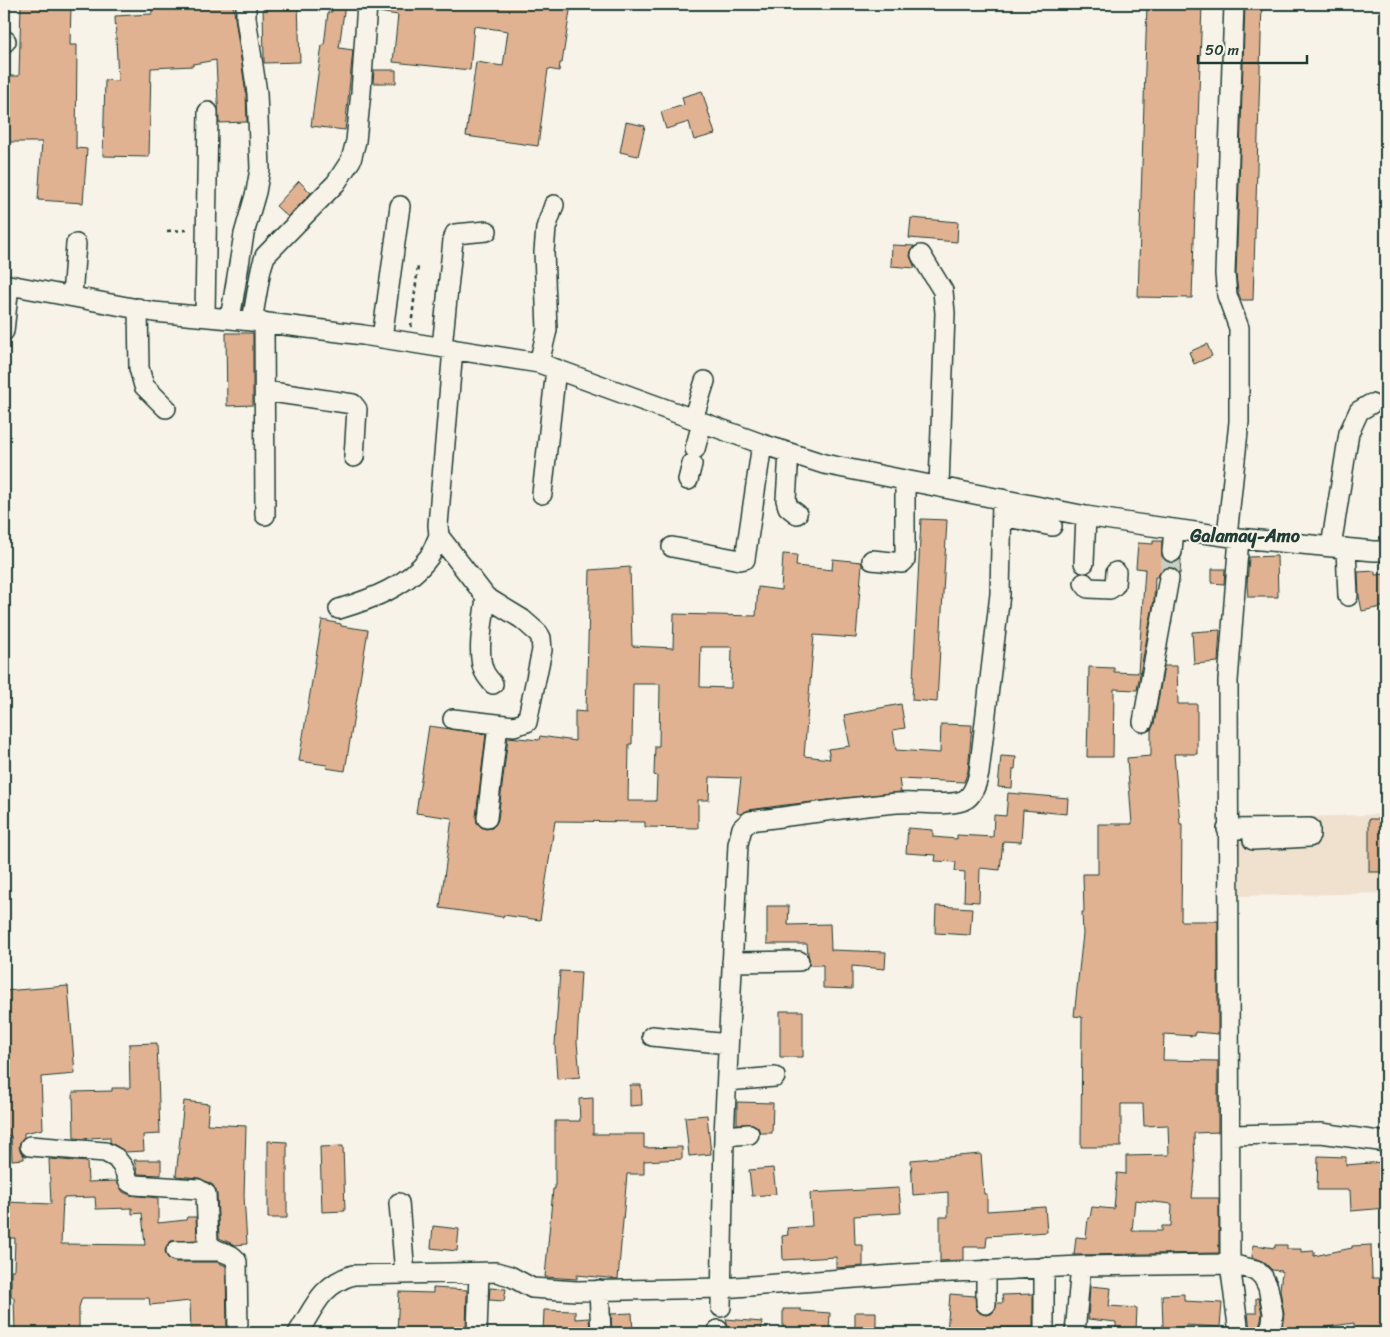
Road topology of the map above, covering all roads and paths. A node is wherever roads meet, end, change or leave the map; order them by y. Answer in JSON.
{"nodes":[{"id":1,"x":246,"y":4,"type":"edge"},
{"id":2,"x":367,"y":4,"type":"edge"},
{"id":3,"x":1234,"y":4,"type":"edge"},
{"id":4,"x":208,"y":112,"type":"dead end"},
{"id":5,"x":554,"y":205,"type":"dead end"},
{"id":6,"x":400,"y":206,"type":"dead end"},
{"id":7,"x":206,"y":230,"type":"junction"},
{"id":8,"x":167,"y":231,"type":"dead end"},
{"id":9,"x":487,"y":231,"type":"dead end"},
{"id":10,"x":76,"y":244,"type":"dead end"},
{"id":11,"x":921,"y":255,"type":"dead end"},
{"id":12,"x":418,"y":266,"type":"dead end"},
{"id":13,"x":7,"y":285,"type":"edge"},
{"id":14,"x":72,"y":296,"type":"junction"},
{"id":15,"x":138,"y":308,"type":"junction"},
{"id":16,"x":204,"y":316,"type":"junction"},
{"id":17,"x":230,"y":319,"type":"junction"},
{"id":18,"x":258,"y":322,"type":"junction"},
{"id":19,"x":4,"y":332,"type":"edge"},
{"id":20,"x":382,"y":338,"type":"junction"},
{"id":21,"x":409,"y":342,"type":"junction"},
{"id":22,"x":448,"y":348,"type":"junction"},
{"id":23,"x":548,"y":366,"type":"junction"},
{"id":24,"x":705,"y":380,"type":"dead end"},
{"id":25,"x":265,"y":391,"type":"junction"},
{"id":26,"x":1371,"y":404,"type":"dead end"},
{"id":27,"x":166,"y":408,"type":"dead end"},
{"id":28,"x":697,"y":421,"type":"junction"},
{"id":29,"x":762,"y":444,"type":"junction"},
{"id":30,"x":789,"y":453,"type":"junction"},
{"id":31,"x":354,"y":457,"type":"dead end"},
{"id":32,"x":692,"y":464,"type":"dead end"},
{"id":33,"x":905,"y":480,"type":"junction"},
{"id":34,"x":939,"y":486,"type":"junction"},
{"id":35,"x":542,"y":494,"type":"dead end"},
{"id":36,"x":1003,"y":507,"type":"junction"},
{"id":37,"x":797,"y":514,"type":"dead end"},
{"id":38,"x":265,"y":515,"type":"dead end"},
{"id":39,"x":1086,"y":516,"type":"junction"},
{"id":40,"x":1052,"y":526,"type":"dead end"},
{"id":41,"x":1174,"y":529,"type":"junction"},
{"id":42,"x":439,"y":536,"type":"junction"},
{"id":43,"x":1233,"y":537,"type":"junction"},
{"id":44,"x":672,"y":547,"type":"dead end"},
{"id":45,"x":1339,"y":548,"type":"junction"},
{"id":46,"x":1386,"y":551,"type":"edge"},
{"id":47,"x":1172,"y":552,"type":"tunnel mouth"},
{"id":48,"x":872,"y":560,"type":"dead end"},
{"id":49,"x":1084,"y":563,"type":"dead end"},
{"id":50,"x":1116,"y":572,"type":"dead end"},
{"id":51,"x":1169,"y":578,"type":"tunnel mouth"},
{"id":52,"x":1084,"y":583,"type":"dead end"},
{"id":53,"x":1348,"y":596,"type":"dead end"},
{"id":54,"x":486,"y":597,"type":"junction"},
{"id":55,"x":339,"y":609,"type":"dead end"},
{"id":56,"x":493,"y":684,"type":"dead end"},
{"id":57,"x":453,"y":719,"type":"dead end"},
{"id":58,"x":1142,"y":722,"type":"dead end"},
{"id":59,"x":498,"y":725,"type":"junction"},
{"id":60,"x":487,"y":818,"type":"dead end"},
{"id":61,"x":1227,"y":829,"type":"junction"},
{"id":62,"x":1253,"y":840,"type":"dead end"},
{"id":63,"x":799,"y":961,"type":"dead end"},
{"id":64,"x":732,"y":962,"type":"junction"},
{"id":65,"x":652,"y":1036,"type":"dead end"},
{"id":66,"x":728,"y":1044,"type":"junction"},
{"id":67,"x":775,"y":1077,"type":"dead end"},
{"id":68,"x":726,"y":1081,"type":"junction"},
{"id":69,"x":749,"y":1134,"type":"dead end"},
{"id":70,"x":1230,"y":1135,"type":"junction"},
{"id":71,"x":724,"y":1136,"type":"junction"},
{"id":72,"x":1386,"y":1142,"type":"edge"},
{"id":73,"x":30,"y":1146,"type":"dead end"},
{"id":74,"x":399,"y":1203,"type":"dead end"},
{"id":75,"x":176,"y":1251,"type":"dead end"},
{"id":76,"x":217,"y":1251,"type":"junction"},
{"id":77,"x":1230,"y":1264,"type":"junction"},
{"id":78,"x":1081,"y":1266,"type":"junction"},
{"id":79,"x":1044,"y":1267,"type":"junction"},
{"id":80,"x":986,"y":1270,"type":"junction"},
{"id":81,"x":479,"y":1272,"type":"junction"},
{"id":82,"x":405,"y":1274,"type":"junction"},
{"id":83,"x":722,"y":1288,"type":"junction"},
{"id":84,"x":598,"y":1290,"type":"junction"},
{"id":85,"x":986,"y":1304,"type":"dead end"},
{"id":86,"x":721,"y":1307,"type":"dead end"},
{"id":87,"x":1044,"y":1330,"type":"dead end"},
{"id":88,"x":238,"y":1333,"type":"edge"},
{"id":89,"x":298,"y":1333,"type":"edge"},
{"id":90,"x":477,"y":1333,"type":"edge"},
{"id":91,"x":601,"y":1333,"type":"edge"},
{"id":92,"x":1075,"y":1333,"type":"edge"},
{"id":93,"x":1239,"y":1333,"type":"edge"},
{"id":94,"x":1268,"y":1333,"type":"edge"}],
"edges":[{"from":1,"to":17,"type":"street"},
{"from":2,"to":18,"type":"street"},
{"from":3,"to":43,"type":"street"},
{"from":4,"to":7,"type":"street"},
{"from":5,"to":23,"type":"street"},
{"from":6,"to":20,"type":"street"},
{"from":7,"to":8,"type":"path"},
{"from":7,"to":16,"type":"street"},
{"from":9,"to":22,"type":"street"},
{"from":10,"to":14,"type":"street"},
{"from":11,"to":34,"type":"street"},
{"from":12,"to":21,"type":"path"},
{"from":13,"to":14,"type":"street"},
{"from":13,"to":19,"type":"street"},
{"from":14,"to":15,"type":"street"},
{"from":15,"to":16,"type":"street"},
{"from":15,"to":27,"type":"street"},
{"from":16,"to":17,"type":"street"},
{"from":17,"to":18,"type":"street"},
{"from":18,"to":20,"type":"street"},
{"from":18,"to":25,"type":"street"},
{"from":20,"to":21,"type":"street"},
{"from":21,"to":22,"type":"street"},
{"from":22,"to":23,"type":"street"},
{"from":22,"to":42,"type":"street"},
{"from":23,"to":28,"type":"street"},
{"from":23,"to":35,"type":"street"},
{"from":24,"to":28,"type":"street"},
{"from":25,"to":31,"type":"street"},
{"from":25,"to":38,"type":"street"},
{"from":26,"to":45,"type":"street"},
{"from":28,"to":29,"type":"street"},
{"from":28,"to":32,"type":"street"},
{"from":29,"to":30,"type":"street"},
{"from":29,"to":44,"type":"street"},
{"from":30,"to":33,"type":"street"},
{"from":30,"to":37,"type":"street"},
{"from":33,"to":34,"type":"street"},
{"from":33,"to":48,"type":"street"},
{"from":34,"to":36,"type":"street"},
{"from":36,"to":39,"type":"street"},
{"from":36,"to":40,"type":"street"},
{"from":36,"to":64,"type":"street"},
{"from":39,"to":41,"type":"street"},
{"from":39,"to":49,"type":"street"},
{"from":41,"to":43,"type":"street"},
{"from":41,"to":47,"type":"street"},
{"from":42,"to":54,"type":"street"},
{"from":42,"to":55,"type":"street"},
{"from":43,"to":45,"type":"street"},
{"from":43,"to":61,"type":"street"},
{"from":45,"to":46,"type":"street"},
{"from":45,"to":53,"type":"street"},
{"from":50,"to":52,"type":"street"},
{"from":51,"to":58,"type":"street"},
{"from":54,"to":56,"type":"street"},
{"from":54,"to":59,"type":"street"},
{"from":57,"to":59,"type":"street"},
{"from":59,"to":60,"type":"street"},
{"from":61,"to":62,"type":"street"},
{"from":61,"to":70,"type":"street"},
{"from":63,"to":64,"type":"street"},
{"from":64,"to":66,"type":"street"},
{"from":65,"to":66,"type":"street"},
{"from":66,"to":68,"type":"street"},
{"from":67,"to":68,"type":"street"},
{"from":68,"to":71,"type":"street"},
{"from":69,"to":71,"type":"street"},
{"from":70,"to":72,"type":"street"},
{"from":70,"to":77,"type":"street"},
{"from":71,"to":83,"type":"street"},
{"from":73,"to":76,"type":"street"},
{"from":74,"to":82,"type":"street"},
{"from":75,"to":76,"type":"street"},
{"from":76,"to":88,"type":"street"},
{"from":77,"to":78,"type":"street"},
{"from":77,"to":93,"type":"street"},
{"from":77,"to":94,"type":"street"},
{"from":78,"to":79,"type":"street"},
{"from":78,"to":92,"type":"street"},
{"from":79,"to":80,"type":"street"},
{"from":79,"to":87,"type":"street"},
{"from":80,"to":83,"type":"street"},
{"from":80,"to":85,"type":"street"},
{"from":81,"to":82,"type":"street"},
{"from":81,"to":84,"type":"street"},
{"from":81,"to":90,"type":"street"},
{"from":82,"to":89,"type":"street"},
{"from":83,"to":84,"type":"street"},
{"from":83,"to":86,"type":"street"},
{"from":84,"to":91,"type":"street"}]}
